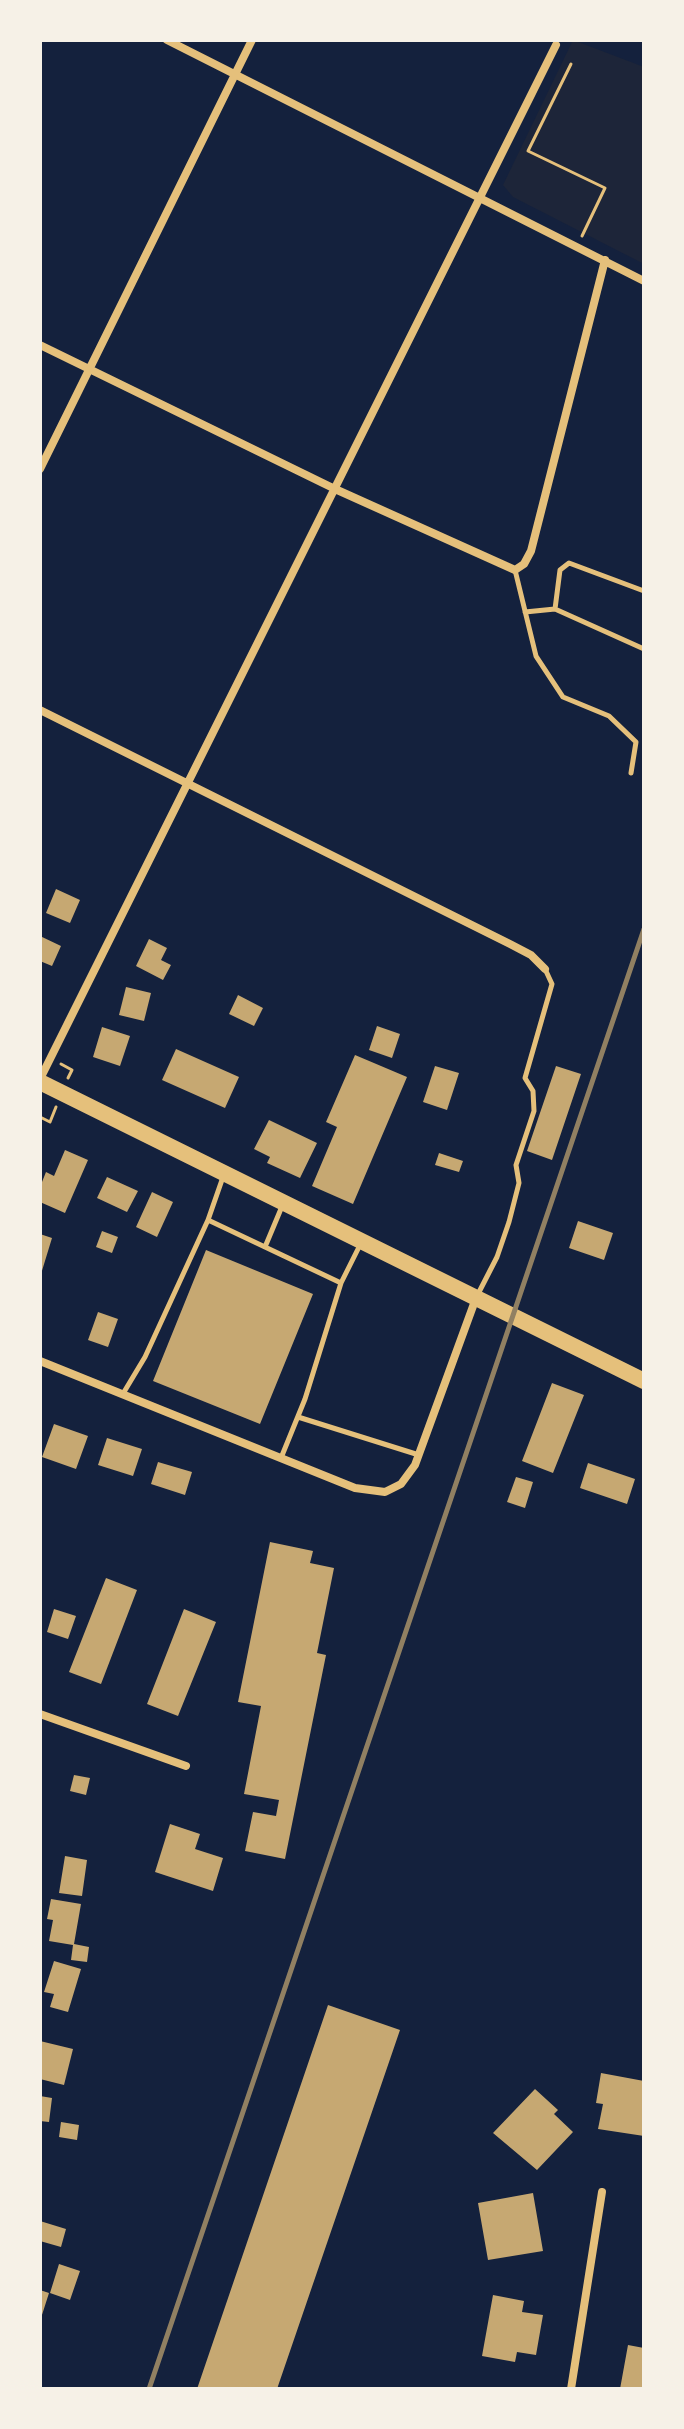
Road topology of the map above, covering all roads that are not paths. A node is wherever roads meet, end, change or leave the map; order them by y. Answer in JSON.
{"nodes":[{"id":1,"x":167,"y":40,"type":"edge"},
{"id":2,"x":252,"y":40,"type":"edge"},
{"id":3,"x":558,"y":42,"type":"edge"},
{"id":4,"x":235,"y":75,"type":"junction"},
{"id":5,"x":481,"y":196,"type":"junction"},
{"id":6,"x":605,"y":260,"type":"junction"},
{"id":7,"x":644,"y":281,"type":"edge"},
{"id":8,"x":40,"y":345,"type":"edge"},
{"id":9,"x":89,"y":369,"type":"junction"},
{"id":10,"x":40,"y":469,"type":"edge"},
{"id":11,"x":335,"y":489,"type":"junction"},
{"id":12,"x":515,"y":570,"type":"junction"},
{"id":13,"x":644,"y":591,"type":"edge"},
{"id":14,"x":555,"y":609,"type":"junction"},
{"id":15,"x":525,"y":612,"type":"junction"},
{"id":16,"x":644,"y":649,"type":"edge"},
{"id":17,"x":40,"y":710,"type":"edge"},
{"id":18,"x":631,"y":773,"type":"dead end"},
{"id":19,"x":187,"y":784,"type":"junction"},
{"id":20,"x":545,"y":969,"type":"joint"},
{"id":21,"x":40,"y":1080,"type":"edge"},
{"id":22,"x":225,"y":1173,"type":"junction"},
{"id":23,"x":283,"y":1202,"type":"junction"},
{"id":24,"x":208,"y":1220,"type":"junction"},
{"id":25,"x":362,"y":1241,"type":"junction"},
{"id":26,"x":265,"y":1247,"type":"junction"},
{"id":27,"x":341,"y":1283,"type":"junction"},
{"id":28,"x":476,"y":1297,"type":"junction"},
{"id":29,"x":40,"y":1361,"type":"edge"},
{"id":30,"x":644,"y":1381,"type":"edge"},
{"id":31,"x":124,"y":1392,"type":"junction"},
{"id":32,"x":298,"y":1417,"type":"junction"},
{"id":33,"x":419,"y":1455,"type":"junction"},
{"id":34,"x":281,"y":1458,"type":"junction"},
{"id":35,"x":40,"y":1714,"type":"edge"},
{"id":36,"x":186,"y":1766,"type":"dead end"},
{"id":37,"x":602,"y":2192,"type":"dead end"},
{"id":38,"x":571,"y":2389,"type":"edge"}],
"edges":[{"from":1,"to":4,"type":"street"},
{"from":2,"to":4,"type":"street"},
{"from":3,"to":5,"type":"street"},
{"from":4,"to":5,"type":"street"},
{"from":4,"to":9,"type":"street"},
{"from":5,"to":6,"type":"street"},
{"from":5,"to":11,"type":"street"},
{"from":6,"to":7,"type":"street"},
{"from":6,"to":12,"type":"street"},
{"from":8,"to":9,"type":"street"},
{"from":9,"to":10,"type":"street"},
{"from":9,"to":11,"type":"street"},
{"from":11,"to":12,"type":"street"},
{"from":11,"to":19,"type":"street"},
{"from":12,"to":15,"type":"lane"},
{"from":13,"to":14,"type":"lane"},
{"from":14,"to":15,"type":"lane"},
{"from":14,"to":16,"type":"lane"},
{"from":15,"to":18,"type":"lane"},
{"from":17,"to":19,"type":"street"},
{"from":19,"to":20,"type":"street"},
{"from":19,"to":21,"type":"street"},
{"from":20,"to":28,"type":"lane"},
{"from":21,"to":22,"type":"main road"},
{"from":22,"to":23,"type":"main road"},
{"from":22,"to":24,"type":"lane"},
{"from":23,"to":25,"type":"main road"},
{"from":23,"to":26,"type":"lane"},
{"from":24,"to":26,"type":"lane"},
{"from":24,"to":31,"type":"lane"},
{"from":25,"to":27,"type":"lane"},
{"from":25,"to":28,"type":"main road"},
{"from":26,"to":27,"type":"lane"},
{"from":27,"to":32,"type":"lane"},
{"from":28,"to":30,"type":"main road"},
{"from":28,"to":33,"type":"street"},
{"from":29,"to":31,"type":"street"},
{"from":31,"to":34,"type":"street"},
{"from":32,"to":33,"type":"lane"},
{"from":32,"to":34,"type":"lane"},
{"from":33,"to":34,"type":"street"},
{"from":35,"to":36,"type":"street"},
{"from":37,"to":38,"type":"street"}]}
